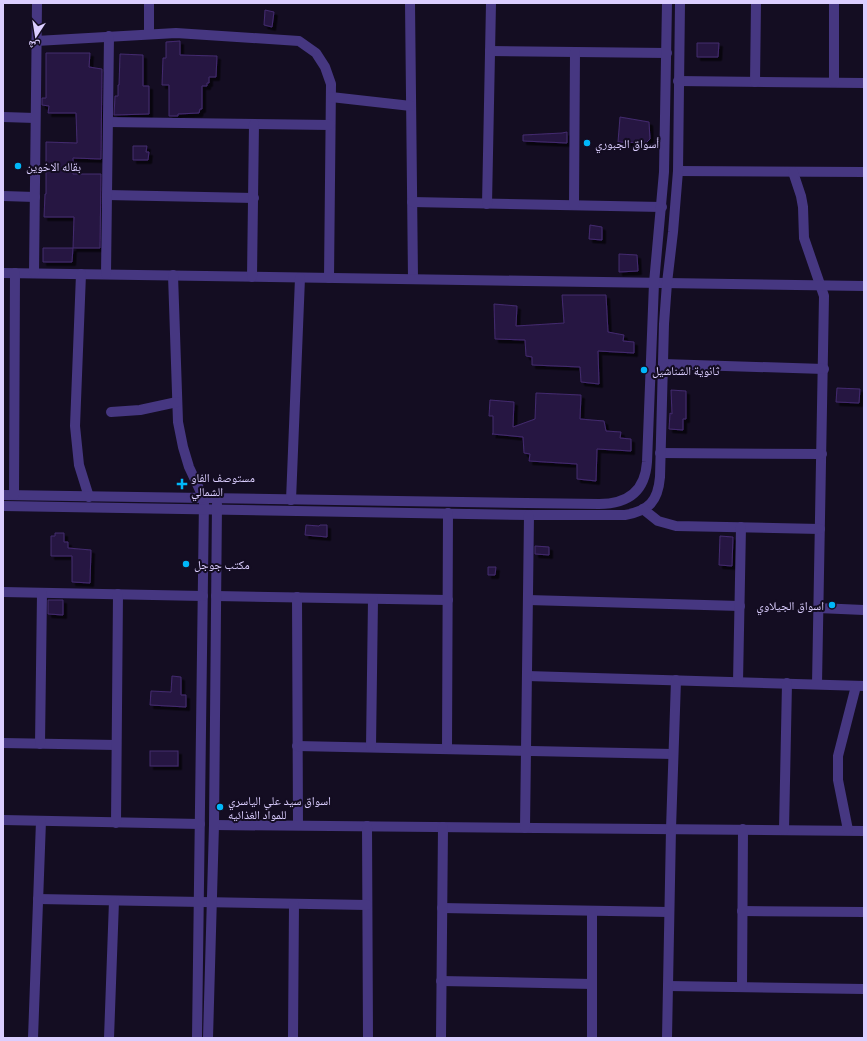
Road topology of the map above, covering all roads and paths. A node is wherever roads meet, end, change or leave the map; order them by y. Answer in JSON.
{"nodes":[{"id":1,"x":36,"y":3,"type":"edge"},
{"id":2,"x":149,"y":3,"type":"edge"},
{"id":3,"x":410,"y":3,"type":"edge"},
{"id":4,"x":491,"y":3,"type":"edge"},
{"id":5,"x":667,"y":3,"type":"edge"},
{"id":6,"x":680,"y":3,"type":"edge"},
{"id":7,"x":756,"y":3,"type":"edge"},
{"id":8,"x":834,"y":3,"type":"edge"},
{"id":9,"x":149,"y":34,"type":"junction"},
{"id":10,"x":109,"y":36,"type":"junction"},
{"id":11,"x":36,"y":41,"type":"junction"},
{"id":12,"x":490,"y":51,"type":"junction"},
{"id":13,"x":575,"y":52,"type":"junction"},
{"id":14,"x":667,"y":53,"type":"junction"},
{"id":15,"x":678,"y":81,"type":"junction"},
{"id":16,"x":755,"y":82,"type":"junction"},
{"id":17,"x":834,"y":82,"type":"junction"},
{"id":18,"x":864,"y":83,"type":"edge"},
{"id":19,"x":331,"y":97,"type":"junction"},
{"id":20,"x":411,"y":106,"type":"junction"},
{"id":21,"x":3,"y":117,"type":"edge"},
{"id":22,"x":35,"y":118,"type":"junction"},
{"id":23,"x":108,"y":122,"type":"junction"},
{"id":24,"x":254,"y":124,"type":"junction"},
{"id":25,"x":330,"y":125,"type":"junction"},
{"id":26,"x":678,"y":171,"type":"junction"},
{"id":27,"x":793,"y":172,"type":"junction"},
{"id":28,"x":864,"y":172,"type":"edge"},
{"id":29,"x":107,"y":195,"type":"junction"},
{"id":30,"x":3,"y":196,"type":"edge"},
{"id":31,"x":35,"y":197,"type":"junction"},
{"id":32,"x":254,"y":198,"type":"junction"},
{"id":33,"x":412,"y":202,"type":"junction"},
{"id":34,"x":487,"y":204,"type":"junction"},
{"id":35,"x":574,"y":205,"type":"junction"},
{"id":36,"x":662,"y":207,"type":"junction"},
{"id":37,"x":3,"y":273,"type":"edge"},
{"id":38,"x":15,"y":273,"type":"junction"},
{"id":39,"x":34,"y":273,"type":"junction"},
{"id":40,"x":81,"y":274,"type":"junction"},
{"id":41,"x":106,"y":274,"type":"junction"},
{"id":42,"x":172,"y":276,"type":"junction"},
{"id":43,"x":252,"y":277,"type":"junction"},
{"id":44,"x":300,"y":278,"type":"junction"},
{"id":45,"x":329,"y":278,"type":"junction"},
{"id":46,"x":413,"y":279,"type":"junction"},
{"id":47,"x":654,"y":283,"type":"junction"},
{"id":48,"x":667,"y":283,"type":"junction"},
{"id":49,"x":821,"y":286,"type":"junction"},
{"id":50,"x":864,"y":286,"type":"edge"},
{"id":51,"x":663,"y":364,"type":"junction"},
{"id":52,"x":824,"y":369,"type":"junction"},
{"id":53,"x":177,"y":402,"type":"junction"},
{"id":54,"x":111,"y":412,"type":"dead end"},
{"id":55,"x":660,"y":453,"type":"junction"},
{"id":56,"x":822,"y":454,"type":"junction"},
{"id":57,"x":3,"y":495,"type":"edge"},
{"id":58,"x":14,"y":495,"type":"junction"},
{"id":59,"x":89,"y":497,"type":"junction"},
{"id":60,"x":217,"y":498,"type":"junction"},
{"id":61,"x":291,"y":500,"type":"junction"},
{"id":62,"x":204,"y":504,"type":"junction"},
{"id":63,"x":3,"y":506,"type":"edge"},
{"id":64,"x":217,"y":509,"type":"junction"},
{"id":65,"x":643,"y":509,"type":"junction"},
{"id":66,"x":448,"y":514,"type":"junction"},
{"id":67,"x":529,"y":515,"type":"junction"},
{"id":68,"x":741,"y":528,"type":"junction"},
{"id":69,"x":820,"y":529,"type":"junction"},
{"id":70,"x":3,"y":592,"type":"edge"},
{"id":71,"x":42,"y":593,"type":"junction"},
{"id":72,"x":118,"y":594,"type":"junction"},
{"id":73,"x":203,"y":596,"type":"junction"},
{"id":74,"x":216,"y":596,"type":"junction"},
{"id":75,"x":296,"y":598,"type":"junction"},
{"id":76,"x":373,"y":599,"type":"junction"},
{"id":77,"x":448,"y":600,"type":"junction"},
{"id":78,"x":528,"y":600,"type":"junction"},
{"id":79,"x":740,"y":606,"type":"junction"},
{"id":80,"x":818,"y":608,"type":"junction"},
{"id":81,"x":864,"y":610,"type":"edge"},
{"id":82,"x":527,"y":676,"type":"junction"},
{"id":83,"x":676,"y":680,"type":"junction"},
{"id":84,"x":738,"y":682,"type":"junction"},
{"id":85,"x":787,"y":684,"type":"junction"},
{"id":86,"x":817,"y":684,"type":"junction"},
{"id":87,"x":860,"y":686,"type":"edge"},
{"id":88,"x":3,"y":743,"type":"edge"},
{"id":89,"x":40,"y":744,"type":"junction"},
{"id":90,"x":116,"y":745,"type":"junction"},
{"id":91,"x":297,"y":746,"type":"junction"},
{"id":92,"x":371,"y":747,"type":"junction"},
{"id":93,"x":447,"y":748,"type":"junction"},
{"id":94,"x":526,"y":750,"type":"junction"},
{"id":95,"x":673,"y":754,"type":"junction"},
{"id":96,"x":3,"y":820,"type":"edge"},
{"id":97,"x":41,"y":821,"type":"junction"},
{"id":98,"x":116,"y":822,"type":"junction"},
{"id":99,"x":200,"y":824,"type":"junction"},
{"id":100,"x":214,"y":825,"type":"junction"},
{"id":101,"x":298,"y":825,"type":"junction"},
{"id":102,"x":367,"y":826,"type":"junction"},
{"id":103,"x":443,"y":827,"type":"junction"},
{"id":104,"x":525,"y":828,"type":"junction"},
{"id":105,"x":671,"y":829,"type":"junction"},
{"id":106,"x":743,"y":829,"type":"junction"},
{"id":107,"x":784,"y":830,"type":"junction"},
{"id":108,"x":848,"y":830,"type":"junction"},
{"id":109,"x":864,"y":830,"type":"edge"},
{"id":110,"x":38,"y":899,"type":"junction"},
{"id":111,"x":114,"y":901,"type":"junction"},
{"id":112,"x":199,"y":902,"type":"junction"},
{"id":113,"x":212,"y":902,"type":"junction"},
{"id":114,"x":294,"y":904,"type":"junction"},
{"id":115,"x":367,"y":905,"type":"junction"},
{"id":116,"x":442,"y":908,"type":"junction"},
{"id":117,"x":592,"y":911,"type":"junction"},
{"id":118,"x":742,"y":911,"type":"junction"},
{"id":119,"x":669,"y":912,"type":"junction"},
{"id":120,"x":864,"y":912,"type":"edge"},
{"id":121,"x":441,"y":981,"type":"junction"},
{"id":122,"x":592,"y":984,"type":"junction"},
{"id":123,"x":668,"y":986,"type":"junction"},
{"id":124,"x":742,"y":987,"type":"junction"},
{"id":125,"x":864,"y":989,"type":"edge"},
{"id":126,"x":32,"y":1038,"type":"edge"},
{"id":127,"x":109,"y":1038,"type":"edge"},
{"id":128,"x":197,"y":1038,"type":"edge"},
{"id":129,"x":208,"y":1038,"type":"edge"},
{"id":130,"x":293,"y":1038,"type":"edge"},
{"id":131,"x":368,"y":1038,"type":"edge"},
{"id":132,"x":441,"y":1038,"type":"edge"},
{"id":133,"x":592,"y":1038,"type":"edge"},
{"id":134,"x":667,"y":1038,"type":"edge"}],
"edges":[{"from":1,"to":11,"type":"street"},
{"from":2,"to":9,"type":"street"},
{"from":3,"to":20,"type":"street"},
{"from":4,"to":12,"type":"street"},
{"from":5,"to":14,"type":"street"},
{"from":6,"to":15,"type":"street"},
{"from":7,"to":16,"type":"street"},
{"from":8,"to":17,"type":"street"},
{"from":9,"to":10,"type":"street"},
{"from":9,"to":19,"type":"street"},
{"from":10,"to":11,"type":"street"},
{"from":10,"to":23,"type":"street"},
{"from":11,"to":22,"type":"street"},
{"from":12,"to":13,"type":"street"},
{"from":12,"to":34,"type":"street"},
{"from":13,"to":14,"type":"street"},
{"from":13,"to":35,"type":"street"},
{"from":14,"to":36,"type":"street"},
{"from":15,"to":16,"type":"street"},
{"from":15,"to":26,"type":"street"},
{"from":16,"to":17,"type":"street"},
{"from":17,"to":18,"type":"street"},
{"from":19,"to":20,"type":"street"},
{"from":19,"to":25,"type":"street"},
{"from":20,"to":33,"type":"street"},
{"from":21,"to":22,"type":"street"},
{"from":22,"to":31,"type":"street"},
{"from":23,"to":24,"type":"street"},
{"from":23,"to":29,"type":"street"},
{"from":24,"to":25,"type":"street"},
{"from":24,"to":32,"type":"street"},
{"from":25,"to":45,"type":"street"},
{"from":26,"to":27,"type":"street"},
{"from":26,"to":48,"type":"street"},
{"from":27,"to":28,"type":"street"},
{"from":27,"to":49,"type":"street"},
{"from":29,"to":32,"type":"street"},
{"from":29,"to":41,"type":"street"},
{"from":30,"to":31,"type":"street"},
{"from":31,"to":39,"type":"street"},
{"from":32,"to":43,"type":"street"},
{"from":33,"to":34,"type":"street"},
{"from":33,"to":46,"type":"street"},
{"from":34,"to":35,"type":"street"},
{"from":35,"to":36,"type":"street"},
{"from":36,"to":47,"type":"street"},
{"from":37,"to":38,"type":"street"},
{"from":38,"to":39,"type":"street"},
{"from":38,"to":58,"type":"street"},
{"from":39,"to":40,"type":"street"},
{"from":40,"to":41,"type":"street"},
{"from":40,"to":59,"type":"street"},
{"from":41,"to":42,"type":"street"},
{"from":42,"to":43,"type":"street"},
{"from":42,"to":53,"type":"street"},
{"from":43,"to":44,"type":"street"},
{"from":44,"to":45,"type":"street"},
{"from":44,"to":61,"type":"street"},
{"from":45,"to":46,"type":"street"},
{"from":46,"to":47,"type":"street"},
{"from":47,"to":48,"type":"street"},
{"from":47,"to":61,"type":"street"},
{"from":48,"to":49,"type":"street"},
{"from":48,"to":51,"type":"street"},
{"from":49,"to":50,"type":"street"},
{"from":49,"to":52,"type":"street"},
{"from":51,"to":52,"type":"street"},
{"from":51,"to":55,"type":"street"},
{"from":52,"to":56,"type":"street"},
{"from":53,"to":54,"type":"street"},
{"from":53,"to":62,"type":"street"},
{"from":55,"to":56,"type":"street"},
{"from":55,"to":65,"type":"street"},
{"from":56,"to":69,"type":"street"},
{"from":57,"to":58,"type":"street"},
{"from":58,"to":59,"type":"street"},
{"from":59,"to":62,"type":"street"},
{"from":60,"to":61,"type":"street"},
{"from":60,"to":62,"type":"street"},
{"from":60,"to":64,"type":"street"},
{"from":62,"to":63,"type":"street"},
{"from":62,"to":64,"type":"street"},
{"from":62,"to":73,"type":"street"},
{"from":64,"to":66,"type":"street"},
{"from":64,"to":74,"type":"street"},
{"from":65,"to":67,"type":"street"},
{"from":65,"to":68,"type":"street"},
{"from":66,"to":67,"type":"street"},
{"from":66,"to":77,"type":"street"},
{"from":67,"to":78,"type":"street"},
{"from":68,"to":69,"type":"street"},
{"from":68,"to":79,"type":"street"},
{"from":69,"to":80,"type":"street"},
{"from":70,"to":71,"type":"street"},
{"from":71,"to":72,"type":"street"},
{"from":71,"to":89,"type":"street"},
{"from":72,"to":73,"type":"street"},
{"from":72,"to":90,"type":"street"},
{"from":73,"to":99,"type":"street"},
{"from":74,"to":75,"type":"street"},
{"from":74,"to":100,"type":"street"},
{"from":75,"to":76,"type":"street"},
{"from":75,"to":91,"type":"street"},
{"from":76,"to":77,"type":"street"},
{"from":76,"to":92,"type":"street"},
{"from":77,"to":93,"type":"street"},
{"from":78,"to":79,"type":"street"},
{"from":78,"to":82,"type":"street"},
{"from":79,"to":84,"type":"street"},
{"from":80,"to":81,"type":"street"},
{"from":80,"to":86,"type":"street"},
{"from":82,"to":83,"type":"street"},
{"from":82,"to":94,"type":"street"},
{"from":83,"to":84,"type":"street"},
{"from":83,"to":95,"type":"street"},
{"from":84,"to":85,"type":"street"},
{"from":85,"to":86,"type":"street"},
{"from":85,"to":107,"type":"street"},
{"from":86,"to":87,"type":"street"},
{"from":87,"to":108,"type":"street"},
{"from":88,"to":89,"type":"street"},
{"from":89,"to":90,"type":"street"},
{"from":90,"to":98,"type":"street"},
{"from":91,"to":92,"type":"street"},
{"from":91,"to":101,"type":"street"},
{"from":92,"to":93,"type":"street"},
{"from":93,"to":94,"type":"street"},
{"from":94,"to":95,"type":"street"},
{"from":94,"to":104,"type":"street"},
{"from":95,"to":105,"type":"street"},
{"from":96,"to":97,"type":"street"},
{"from":97,"to":98,"type":"street"},
{"from":97,"to":110,"type":"street"},
{"from":98,"to":99,"type":"street"},
{"from":99,"to":112,"type":"street"},
{"from":100,"to":101,"type":"street"},
{"from":100,"to":113,"type":"street"},
{"from":101,"to":102,"type":"street"},
{"from":102,"to":103,"type":"street"},
{"from":102,"to":115,"type":"street"},
{"from":103,"to":104,"type":"street"},
{"from":103,"to":116,"type":"street"},
{"from":104,"to":105,"type":"street"},
{"from":105,"to":106,"type":"street"},
{"from":105,"to":119,"type":"street"},
{"from":106,"to":107,"type":"street"},
{"from":106,"to":118,"type":"street"},
{"from":107,"to":108,"type":"street"},
{"from":108,"to":109,"type":"street"},
{"from":110,"to":111,"type":"street"},
{"from":110,"to":126,"type":"street"},
{"from":111,"to":112,"type":"street"},
{"from":111,"to":127,"type":"street"},
{"from":112,"to":113,"type":"street"},
{"from":112,"to":128,"type":"street"},
{"from":113,"to":114,"type":"street"},
{"from":113,"to":129,"type":"street"},
{"from":114,"to":115,"type":"street"},
{"from":114,"to":130,"type":"street"},
{"from":115,"to":131,"type":"street"},
{"from":116,"to":117,"type":"street"},
{"from":116,"to":121,"type":"street"},
{"from":117,"to":119,"type":"street"},
{"from":117,"to":122,"type":"street"},
{"from":118,"to":120,"type":"street"},
{"from":118,"to":124,"type":"street"},
{"from":119,"to":123,"type":"street"},
{"from":121,"to":122,"type":"street"},
{"from":121,"to":132,"type":"street"},
{"from":122,"to":133,"type":"street"},
{"from":123,"to":124,"type":"street"},
{"from":123,"to":134,"type":"street"},
{"from":124,"to":125,"type":"street"}]}
